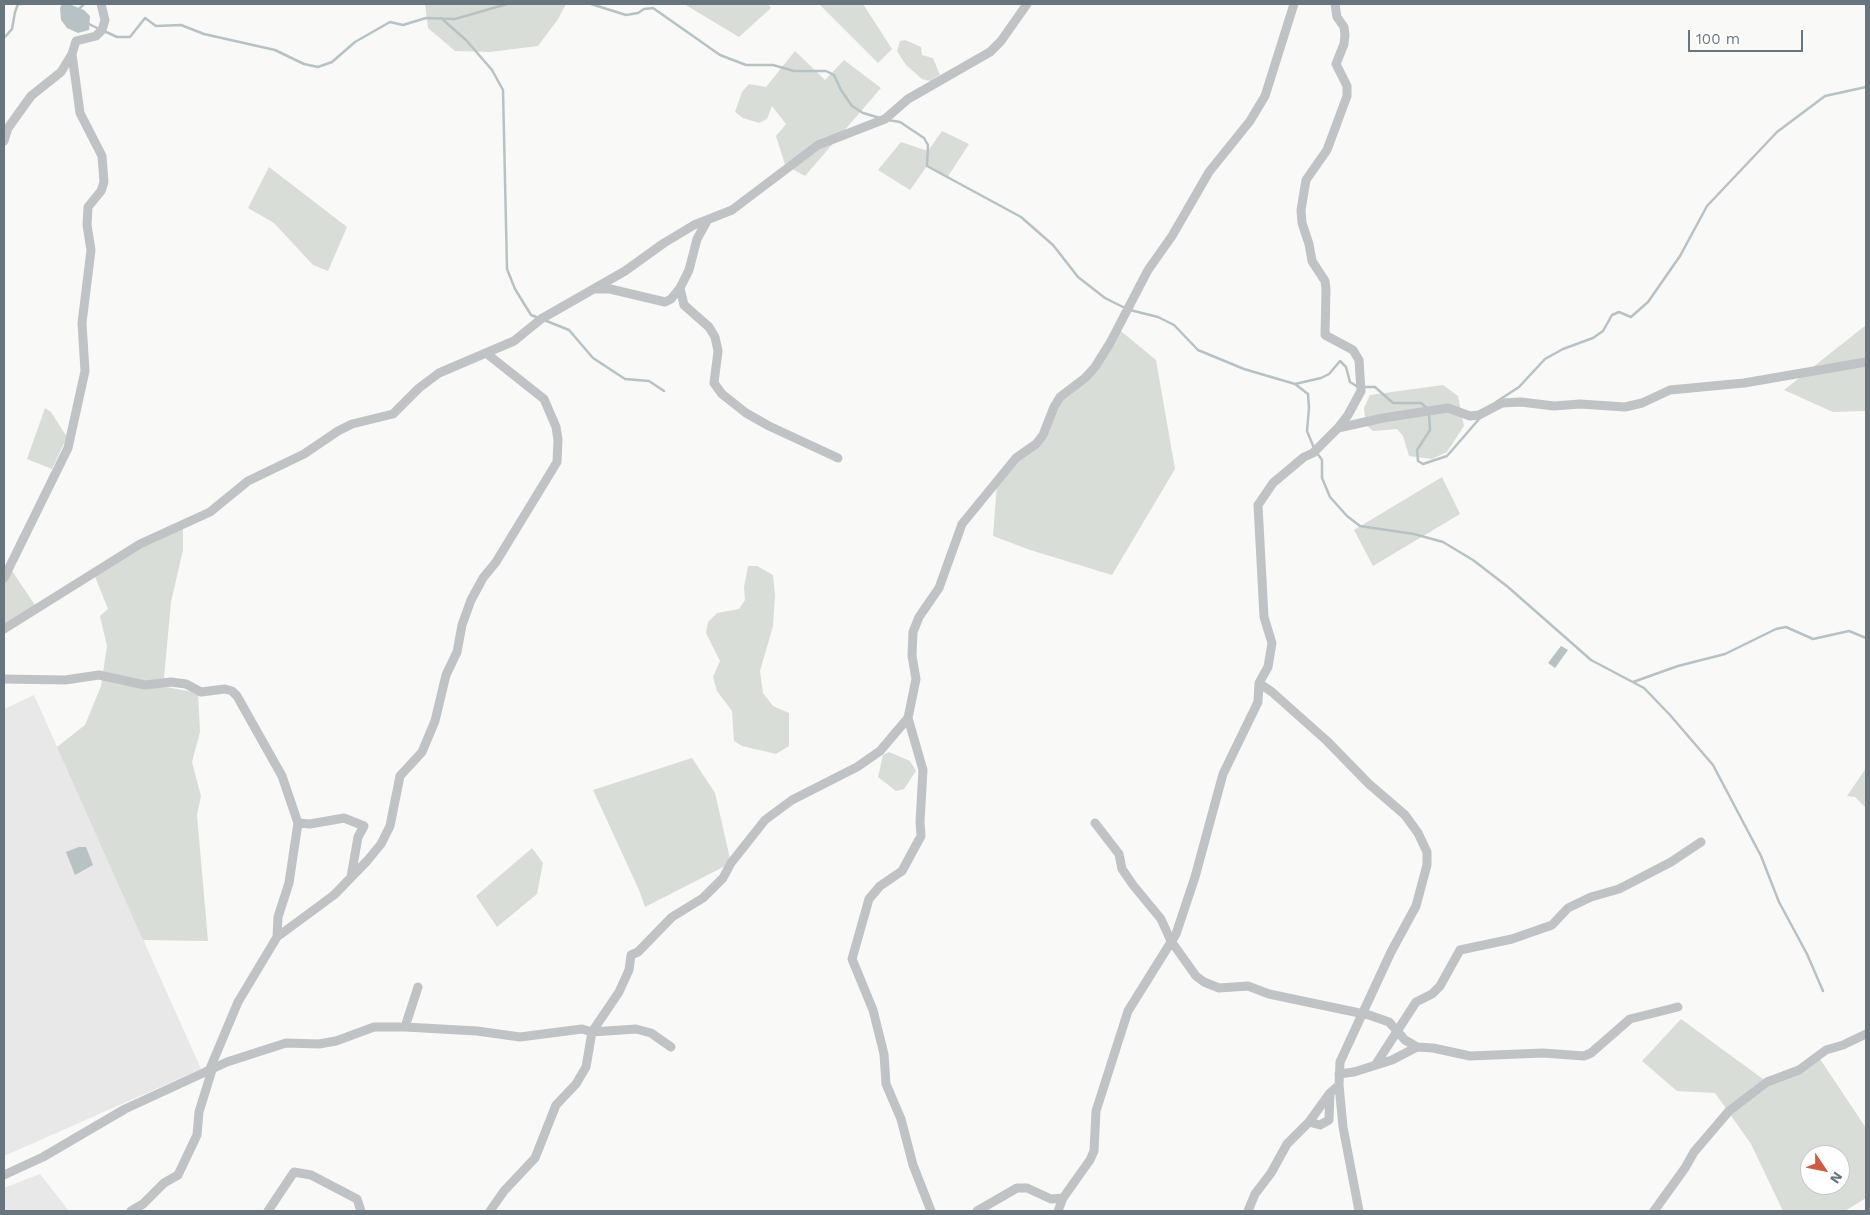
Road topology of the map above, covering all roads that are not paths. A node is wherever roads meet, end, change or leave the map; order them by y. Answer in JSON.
{"nodes":[{"id":1,"x":101,"y":4,"type":"edge"},
{"id":2,"x":1027,"y":4,"type":"edge"},
{"id":3,"x":1294,"y":4,"type":"edge"},
{"id":4,"x":1334,"y":4,"type":"edge"},
{"id":5,"x":72,"y":54,"type":"junction"},
{"id":6,"x":4,"y":142,"type":"edge"},
{"id":7,"x":707,"y":221,"type":"junction"},
{"id":8,"x":680,"y":288,"type":"junction"},
{"id":9,"x":590,"y":289,"type":"junction"},
{"id":10,"x":486,"y":353,"type":"junction"},
{"id":11,"x":1866,"y":362,"type":"edge"},
{"id":12,"x":1338,"y":428,"type":"junction"},
{"id":13,"x":838,"y":458,"type":"dead end"},
{"id":14,"x":4,"y":578,"type":"edge"},
{"id":15,"x":4,"y":629,"type":"edge"},
{"id":16,"x":4,"y":679,"type":"edge"},
{"id":17,"x":1259,"y":683,"type":"junction"},
{"id":18,"x":908,"y":718,"type":"junction"},
{"id":19,"x":298,"y":823,"type":"junction"},
{"id":20,"x":1095,"y":823,"type":"dead end"},
{"id":21,"x":1701,"y":842,"type":"dead end"},
{"id":22,"x":350,"y":878,"type":"junction"},
{"id":23,"x":277,"y":937,"type":"junction"},
{"id":24,"x":1171,"y":941,"type":"junction"},
{"id":25,"x":418,"y":987,"type":"dead end"},
{"id":26,"x":1678,"y":1008,"type":"dead end"},
{"id":27,"x":1361,"y":1014,"type":"junction"},
{"id":28,"x":405,"y":1027,"type":"junction"},
{"id":29,"x":1397,"y":1029,"type":"junction"},
{"id":30,"x":592,"y":1032,"type":"junction"},
{"id":31,"x":1866,"y":1034,"type":"edge"},
{"id":32,"x":670,"y":1047,"type":"dead end"},
{"id":33,"x":1417,"y":1047,"type":"junction"},
{"id":34,"x":1376,"y":1064,"type":"junction"},
{"id":35,"x":210,"y":1070,"type":"junction"},
{"id":36,"x":1339,"y":1074,"type":"junction"},
{"id":37,"x":1339,"y":1085,"type":"junction"},
{"id":38,"x":1330,"y":1093,"type":"junction"},
{"id":39,"x":1309,"y":1122,"type":"junction"},
{"id":40,"x":4,"y":1175,"type":"edge"},
{"id":41,"x":1063,"y":1198,"type":"junction"},
{"id":42,"x":130,"y":1211,"type":"edge"},
{"id":43,"x":268,"y":1211,"type":"edge"},
{"id":44,"x":361,"y":1211,"type":"edge"},
{"id":45,"x":490,"y":1211,"type":"edge"},
{"id":46,"x":931,"y":1211,"type":"edge"},
{"id":47,"x":977,"y":1211,"type":"edge"},
{"id":48,"x":1058,"y":1211,"type":"edge"},
{"id":49,"x":1248,"y":1211,"type":"edge"},
{"id":50,"x":1360,"y":1211,"type":"edge"},
{"id":51,"x":1654,"y":1211,"type":"edge"}],
"edges":[{"from":1,"to":5,"type":"street"},
{"from":2,"to":7,"type":"street"},
{"from":3,"to":18,"type":"street"},
{"from":4,"to":12,"type":"street"},
{"from":5,"to":6,"type":"street"},
{"from":5,"to":14,"type":"street"},
{"from":7,"to":8,"type":"street"},
{"from":7,"to":9,"type":"street"},
{"from":8,"to":9,"type":"street"},
{"from":8,"to":13,"type":"street"},
{"from":9,"to":10,"type":"street"},
{"from":10,"to":15,"type":"street"},
{"from":10,"to":22,"type":"street"},
{"from":11,"to":12,"type":"street"},
{"from":12,"to":17,"type":"street"},
{"from":16,"to":19,"type":"street"},
{"from":17,"to":24,"type":"street"},
{"from":17,"to":27,"type":"street"},
{"from":18,"to":30,"type":"street"},
{"from":18,"to":46,"type":"street"},
{"from":19,"to":22,"type":"street"},
{"from":19,"to":23,"type":"street"},
{"from":20,"to":24,"type":"street"},
{"from":21,"to":29,"type":"street"},
{"from":22,"to":23,"type":"street"},
{"from":23,"to":35,"type":"street"},
{"from":24,"to":27,"type":"street"},
{"from":24,"to":41,"type":"street"},
{"from":25,"to":28,"type":"street"},
{"from":26,"to":33,"type":"street"},
{"from":27,"to":29,"type":"street"},
{"from":27,"to":36,"type":"street"},
{"from":28,"to":30,"type":"street"},
{"from":28,"to":35,"type":"street"},
{"from":29,"to":33,"type":"street"},
{"from":29,"to":34,"type":"street"},
{"from":30,"to":32,"type":"street"},
{"from":30,"to":45,"type":"street"},
{"from":31,"to":51,"type":"street"},
{"from":33,"to":34,"type":"street"},
{"from":34,"to":36,"type":"street"},
{"from":35,"to":40,"type":"street"},
{"from":35,"to":42,"type":"street"},
{"from":36,"to":37,"type":"street"},
{"from":37,"to":38,"type":"street"},
{"from":37,"to":50,"type":"street"},
{"from":38,"to":39,"type":"street"},
{"from":38,"to":39,"type":"street"},
{"from":39,"to":49,"type":"street"},
{"from":41,"to":47,"type":"street"},
{"from":41,"to":48,"type":"street"},
{"from":43,"to":44,"type":"street"}]}
